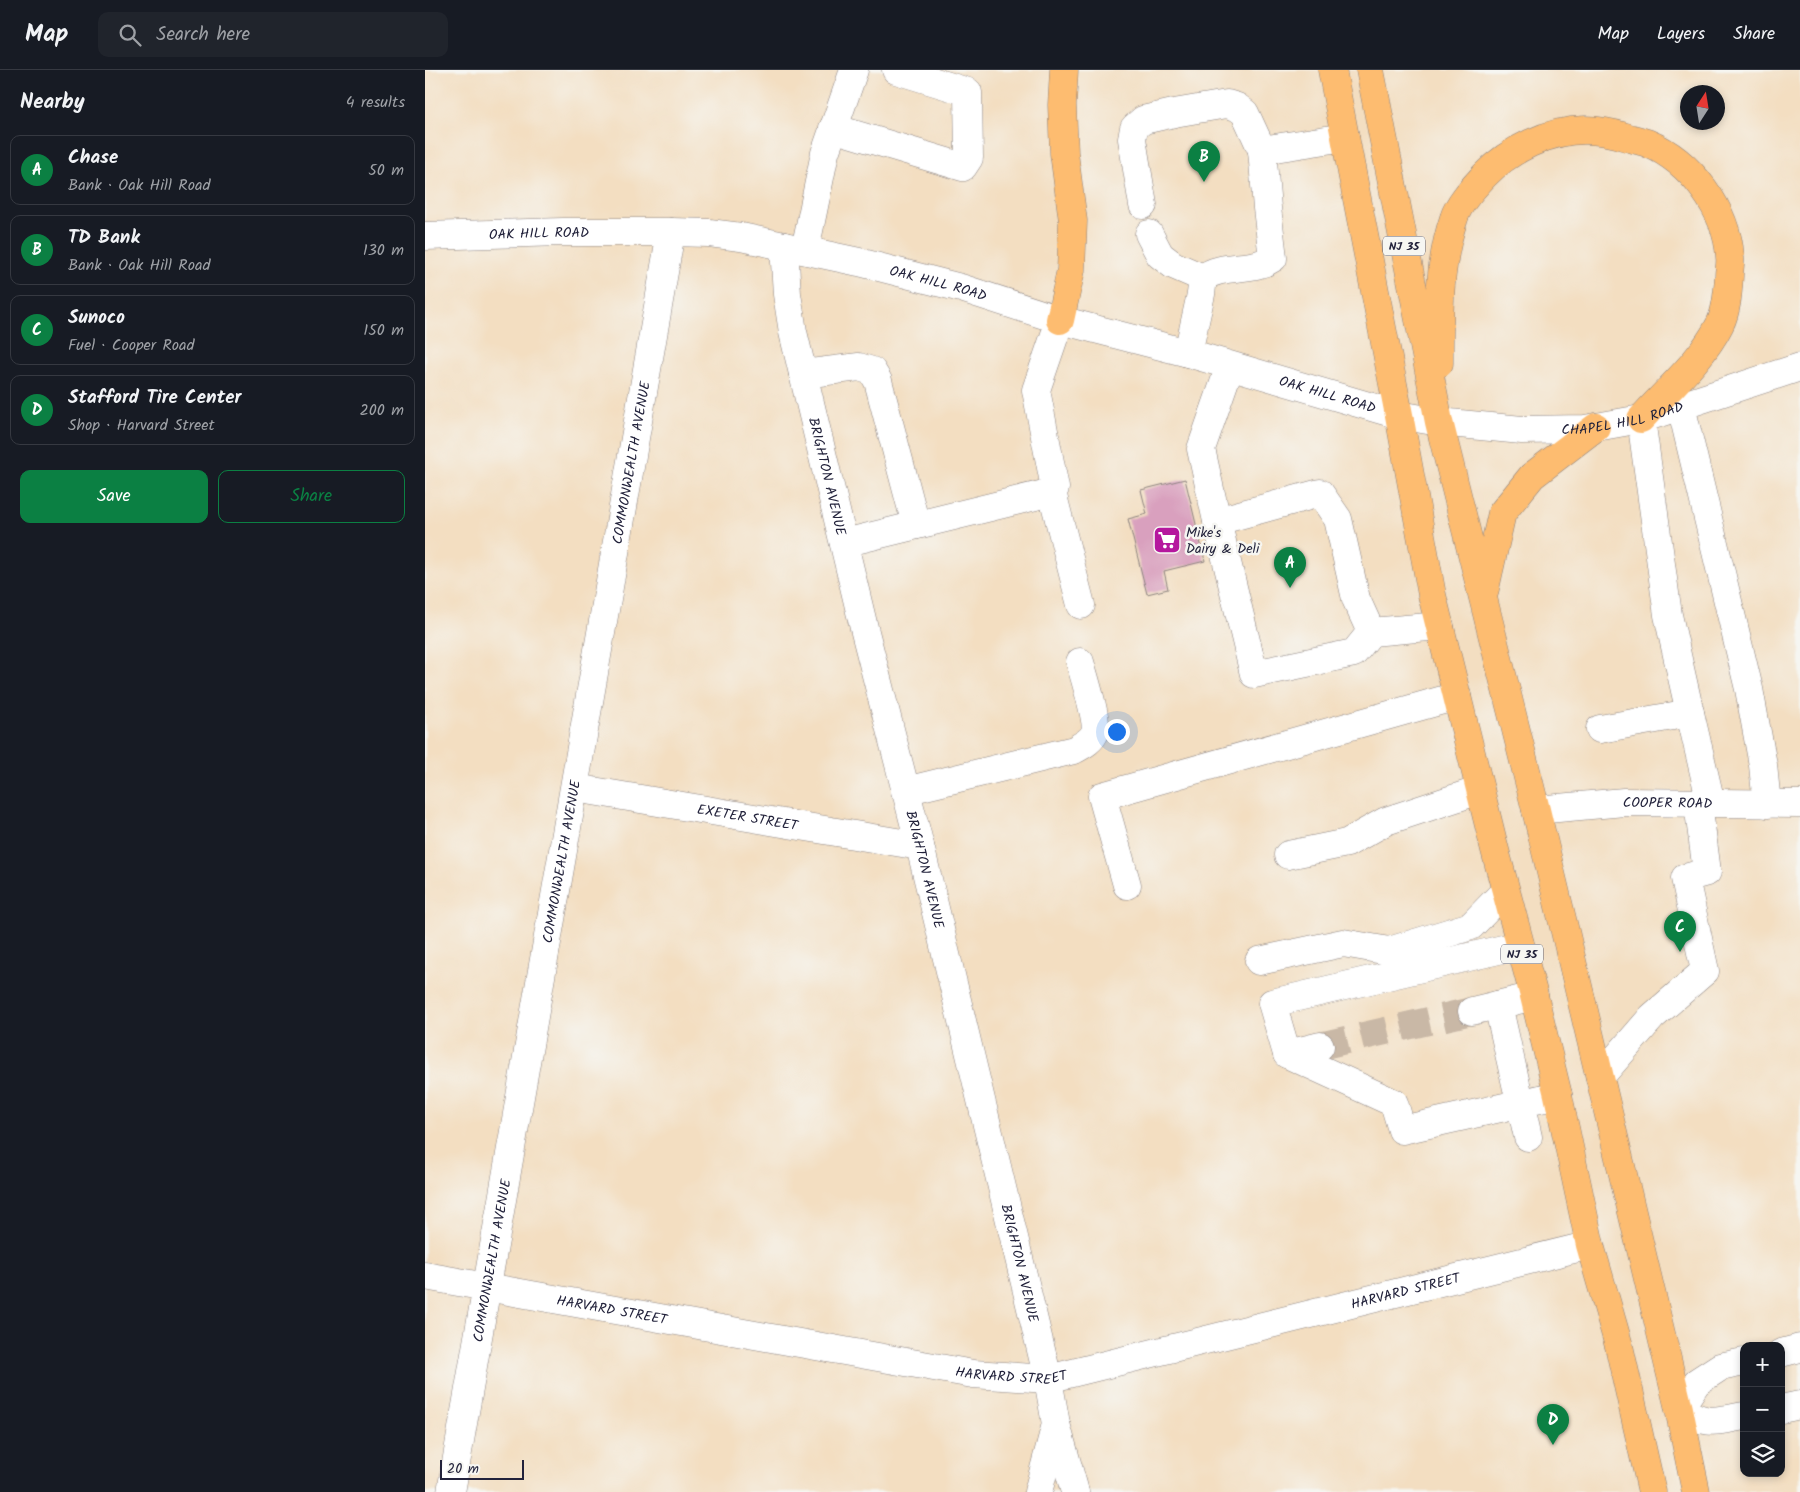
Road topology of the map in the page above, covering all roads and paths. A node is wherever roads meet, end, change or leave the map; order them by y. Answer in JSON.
{"nodes":[{"id":1,"x":854,"y":70,"type":"edge"},
{"id":2,"x":896,"y":70,"type":"edge"},
{"id":3,"x":1064,"y":70,"type":"edge"},
{"id":4,"x":1331,"y":70,"type":"edge"},
{"id":5,"x":1369,"y":70,"type":"edge"},
{"id":6,"x":833,"y":128,"type":"junction"},
{"id":7,"x":1345,"y":137,"type":"junction"},
{"id":8,"x":1262,"y":150,"type":"junction"},
{"id":9,"x":1143,"y":205,"type":"dead end"},
{"id":10,"x":671,"y":232,"type":"junction"},
{"id":11,"x":1149,"y":234,"type":"dead end"},
{"id":12,"x":425,"y":236,"type":"edge"},
{"id":13,"x":794,"y":248,"type":"junction"},
{"id":14,"x":1203,"y":278,"type":"junction"},
{"id":15,"x":1059,"y":320,"type":"junction"},
{"id":16,"x":1188,"y":353,"type":"junction"},
{"id":17,"x":1230,"y":366,"type":"junction"},
{"id":18,"x":1800,"y":367,"type":"edge"},
{"id":19,"x":803,"y":374,"type":"junction"},
{"id":20,"x":1681,"y":406,"type":"junction"},
{"id":21,"x":1399,"y":415,"type":"junction"},
{"id":22,"x":1641,"y":419,"type":"junction"},
{"id":23,"x":1439,"y":422,"type":"junction"},
{"id":24,"x":1596,"y":427,"type":"junction"},
{"id":25,"x":1052,"y":492,"type":"junction"},
{"id":26,"x":1217,"y":521,"type":"junction"},
{"id":27,"x":916,"y":525,"type":"junction"},
{"id":28,"x":843,"y":543,"type":"junction"},
{"id":29,"x":1483,"y":599,"type":"junction"},
{"id":30,"x":1081,"y":605,"type":"dead end"},
{"id":31,"x":1440,"y":626,"type":"junction"},
{"id":32,"x":1371,"y":632,"type":"junction"},
{"id":33,"x":1081,"y":662,"type":"dead end"},
{"id":34,"x":1457,"y":696,"type":"junction"},
{"id":35,"x":1690,"y":713,"type":"junction"},
{"id":36,"x":1600,"y":729,"type":"dead end"},
{"id":37,"x":575,"y":788,"type":"junction"},
{"id":38,"x":1480,"y":790,"type":"junction"},
{"id":39,"x":905,"y":791,"type":"junction"},
{"id":40,"x":1704,"y":803,"type":"junction"},
{"id":41,"x":1767,"y":804,"type":"junction"},
{"id":42,"x":1800,"y":804,"type":"edge"},
{"id":43,"x":1536,"y":810,"type":"junction"},
{"id":44,"x":920,"y":846,"type":"junction"},
{"id":45,"x":1288,"y":855,"type":"dead end"},
{"id":46,"x":1127,"y":884,"type":"dead end"},
{"id":47,"x":1505,"y":891,"type":"junction"},
{"id":48,"x":1520,"y":945,"type":"junction"},
{"id":49,"x":1259,"y":961,"type":"dead end"},
{"id":50,"x":1534,"y":996,"type":"junction"},
{"id":51,"x":1545,"y":1040,"type":"junction"},
{"id":52,"x":1320,"y":1046,"type":"tunnel mouth"},
{"id":53,"x":1508,"y":1049,"type":"junction"},
{"id":54,"x":1287,"y":1054,"type":"junction"},
{"id":55,"x":1600,"y":1077,"type":"junction"},
{"id":56,"x":1558,"y":1095,"type":"junction"},
{"id":57,"x":1522,"y":1104,"type":"junction"},
{"id":58,"x":1528,"y":1137,"type":"dead end"},
{"id":59,"x":1590,"y":1245,"type":"junction"},
{"id":60,"x":425,"y":1276,"type":"edge"},
{"id":61,"x":486,"y":1288,"type":"junction"},
{"id":62,"x":1800,"y":1348,"type":"edge"},
{"id":63,"x":1785,"y":1352,"type":"edge"},
{"id":64,"x":1740,"y":1363,"type":"edge"},
{"id":65,"x":1048,"y":1379,"type":"junction"},
{"id":66,"x":1800,"y":1405,"type":"edge"},
{"id":67,"x":1785,"y":1408,"type":"edge"},
{"id":68,"x":1679,"y":1409,"type":"junction"},
{"id":69,"x":1740,"y":1417,"type":"edge"},
{"id":70,"x":1056,"y":1424,"type":"junction"},
{"id":71,"x":451,"y":1492,"type":"edge"},
{"id":72,"x":1038,"y":1492,"type":"edge"},
{"id":73,"x":1075,"y":1492,"type":"edge"},
{"id":74,"x":1651,"y":1492,"type":"edge"},
{"id":75,"x":1696,"y":1492,"type":"edge"}],
"edges":[{"from":1,"to":6,"type":"street","name":"BRIGHTON AVENUE"},
{"from":2,"to":6,"type":"street"},
{"from":3,"to":15,"type":"highway"},
{"from":4,"to":7,"type":"highway","number":"NJ 35"},
{"from":5,"to":23,"type":"highway","number":"NJ 35"},
{"from":6,"to":13,"type":"street","name":"BRIGHTON AVENUE"},
{"from":7,"to":8,"type":"street"},
{"from":7,"to":21,"type":"highway","number":"NJ 35"},
{"from":8,"to":9,"type":"street"},
{"from":8,"to":14,"type":"street"},
{"from":10,"to":12,"type":"street","name":"OAK HILL ROAD"},
{"from":10,"to":13,"type":"street","name":"OAK HILL ROAD"},
{"from":10,"to":37,"type":"street","name":"COMMONWEALTH AVENUE"},
{"from":11,"to":14,"type":"street"},
{"from":13,"to":15,"type":"street","name":"OAK HILL ROAD"},
{"from":13,"to":19,"type":"street","name":"BRIGHTON AVENUE"},
{"from":14,"to":16,"type":"street"},
{"from":15,"to":16,"type":"street","name":"OAK HILL ROAD"},
{"from":15,"to":25,"type":"street"},
{"from":16,"to":17,"type":"street","name":"OAK HILL ROAD"},
{"from":17,"to":21,"type":"street","name":"OAK HILL ROAD"},
{"from":17,"to":26,"type":"street"},
{"from":18,"to":20,"type":"street","name":"CHAPEL HILL ROAD"},
{"from":19,"to":27,"type":"street"},
{"from":19,"to":28,"type":"street","name":"BRIGHTON AVENUE"},
{"from":20,"to":22,"type":"street","name":"CHAPEL HILL ROAD"},
{"from":20,"to":41,"type":"street"},
{"from":21,"to":23,"type":"street","name":"OAK HILL ROAD"},
{"from":21,"to":31,"type":"highway","number":"NJ 35"},
{"from":22,"to":23,"type":"highway"},
{"from":22,"to":24,"type":"street","name":"CHAPEL HILL ROAD"},
{"from":22,"to":35,"type":"street"},
{"from":23,"to":24,"type":"street","name":"CHAPEL HILL ROAD"},
{"from":23,"to":29,"type":"highway","number":"NJ 35"},
{"from":24,"to":29,"type":"highway"},
{"from":25,"to":27,"type":"street"},
{"from":25,"to":30,"type":"street"},
{"from":26,"to":32,"type":"street"},
{"from":26,"to":32,"type":"street"},
{"from":27,"to":28,"type":"street"},
{"from":28,"to":39,"type":"street","name":"BRIGHTON AVENUE"},
{"from":29,"to":43,"type":"highway","number":"NJ 35"},
{"from":31,"to":32,"type":"street"},
{"from":31,"to":34,"type":"highway","number":"NJ 35"},
{"from":33,"to":39,"type":"street"},
{"from":34,"to":38,"type":"highway","number":"NJ 35"},
{"from":34,"to":46,"type":"street"},
{"from":35,"to":36,"type":"street"},
{"from":35,"to":40,"type":"street"},
{"from":37,"to":44,"type":"street","name":"EXETER STREET"},
{"from":37,"to":61,"type":"street","name":"COMMONWEALTH AVENUE"},
{"from":38,"to":45,"type":"street"},
{"from":38,"to":47,"type":"highway","number":"NJ 35"},
{"from":39,"to":44,"type":"street","name":"BRIGHTON AVENUE"},
{"from":40,"to":41,"type":"street","name":"COOPER ROAD"},
{"from":40,"to":43,"type":"street","name":"COOPER ROAD"},
{"from":40,"to":55,"type":"street"},
{"from":41,"to":42,"type":"street","name":"COOPER ROAD"},
{"from":43,"to":55,"type":"highway","number":"NJ 35"},
{"from":44,"to":65,"type":"street","name":"BRIGHTON AVENUE"},
{"from":47,"to":48,"type":"highway","number":"NJ 35"},
{"from":47,"to":49,"type":"street"},
{"from":48,"to":50,"type":"highway","number":"NJ 35"},
{"from":48,"to":54,"type":"street"},
{"from":50,"to":51,"type":"highway","number":"NJ 35"},
{"from":50,"to":53,"type":"street"},
{"from":51,"to":53,"type":"street"},
{"from":51,"to":56,"type":"highway","number":"NJ 35"},
{"from":52,"to":54,"type":"street"},
{"from":53,"to":57,"type":"street"},
{"from":54,"to":57,"type":"street"},
{"from":55,"to":68,"type":"highway","number":"NJ 35"},
{"from":56,"to":57,"type":"street"},
{"from":56,"to":59,"type":"highway","number":"NJ 35"},
{"from":57,"to":58,"type":"street"},
{"from":59,"to":65,"type":"street","name":"HARVARD STREET"},
{"from":59,"to":74,"type":"highway","number":"NJ 35"},
{"from":60,"to":61,"type":"street","name":"HARVARD STREET"},
{"from":61,"to":65,"type":"street","name":"HARVARD STREET"},
{"from":61,"to":71,"type":"street","name":"COMMONWEALTH AVENUE"},
{"from":62,"to":63,"type":"street"},
{"from":64,"to":68,"type":"street"},
{"from":65,"to":70,"type":"street","name":"BRIGHTON AVENUE"},
{"from":66,"to":67,"type":"street"},
{"from":68,"to":69,"type":"street"},
{"from":68,"to":75,"type":"highway","number":"NJ 35"},
{"from":70,"to":72,"type":"street"},
{"from":70,"to":73,"type":"street","name":"BRIGHTON AVENUE"}]}
